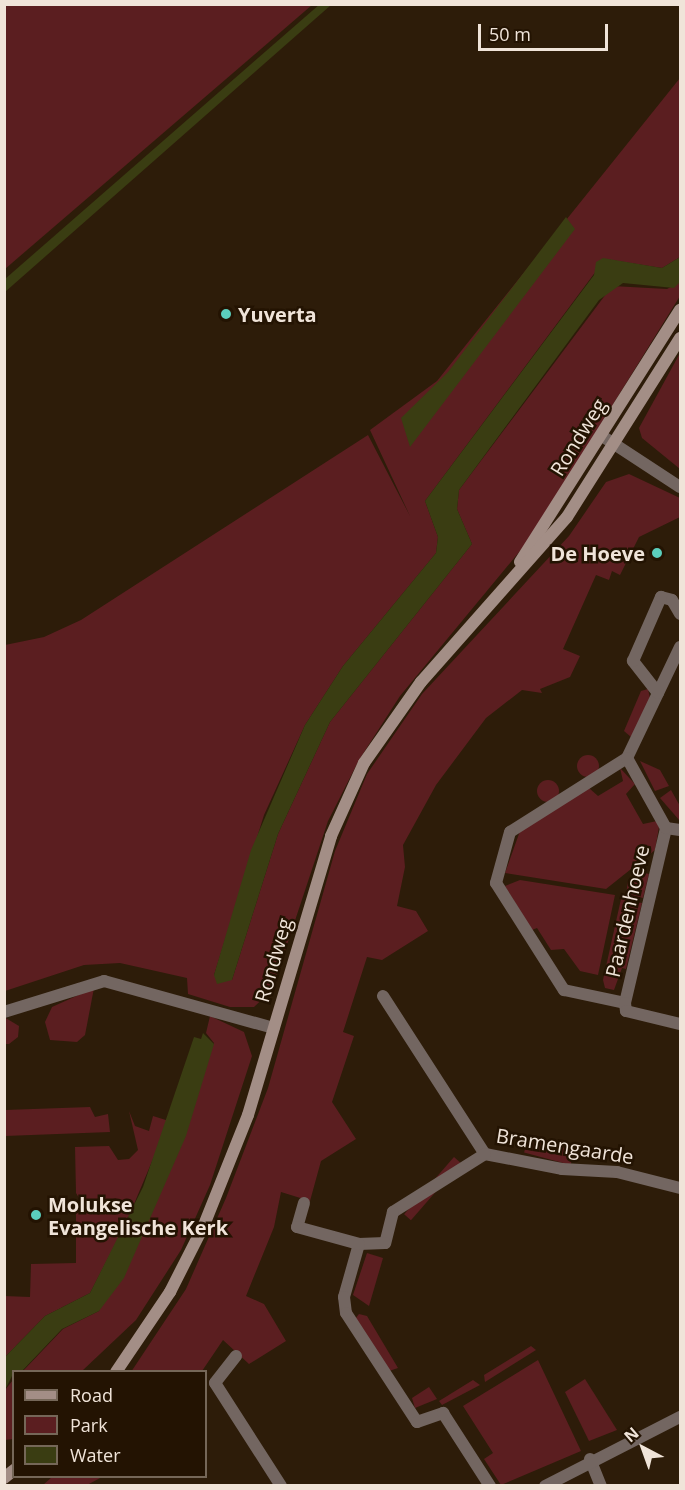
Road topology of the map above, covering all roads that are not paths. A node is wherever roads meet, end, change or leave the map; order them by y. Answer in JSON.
{"nodes":[{"id":1,"x":681,"y":310,"type":"edge"},
{"id":2,"x":681,"y":338,"type":"edge"},
{"id":3,"x":602,"y":436,"type":"junction"},
{"id":4,"x":617,"y":445,"type":"junction"},
{"id":5,"x":681,"y":487,"type":"edge"},
{"id":6,"x":507,"y":584,"type":"junction"},
{"id":7,"x":681,"y":614,"type":"edge"},
{"id":8,"x":681,"y":647,"type":"edge"},
{"id":9,"x":658,"y":693,"type":"junction"},
{"id":10,"x":627,"y":758,"type":"junction"},
{"id":11,"x":666,"y":828,"type":"junction"},
{"id":12,"x":681,"y":830,"type":"edge"},
{"id":13,"x":382,"y":996,"type":"dead end"},
{"id":14,"x":625,"y":1003,"type":"junction"},
{"id":15,"x":4,"y":1012,"type":"edge"},
{"id":16,"x":681,"y":1024,"type":"edge"},
{"id":17,"x":274,"y":1028,"type":"junction"},
{"id":18,"x":485,"y":1154,"type":"junction"},
{"id":19,"x":681,"y":1188,"type":"edge"},
{"id":20,"x":304,"y":1203,"type":"dead end"},
{"id":21,"x":359,"y":1244,"type":"junction"},
{"id":22,"x":236,"y":1356,"type":"dead end"},
{"id":23,"x":117,"y":1370,"type":"edge"},
{"id":24,"x":681,"y":1418,"type":"edge"},
{"id":25,"x":590,"y":1459,"type":"junction"},
{"id":26,"x":278,"y":1484,"type":"edge"},
{"id":27,"x":490,"y":1485,"type":"edge"},
{"id":28,"x":545,"y":1485,"type":"edge"},
{"id":29,"x":601,"y":1485,"type":"edge"}],
"edges":[{"from":1,"to":3,"type":"main road","name":"Rondweg"},
{"from":2,"to":4,"type":"main road","name":"Rondweg"},
{"from":3,"to":4,"type":"street"},
{"from":3,"to":6,"type":"main road","name":"Rondweg"},
{"from":4,"to":5,"type":"street"},
{"from":4,"to":6,"type":"main road","name":"Rondweg"},
{"from":6,"to":17,"type":"main road","name":"Rondweg"},
{"from":7,"to":9,"type":"street"},
{"from":8,"to":9,"type":"street"},
{"from":9,"to":10,"type":"street"},
{"from":10,"to":11,"type":"street","name":"Paardenhoeve"},
{"from":10,"to":14,"type":"street","name":"Paardenhoeve"},
{"from":11,"to":12,"type":"street","name":"Paardenhoeve"},
{"from":11,"to":14,"type":"street","name":"Paardenhoeve"},
{"from":13,"to":18,"type":"street","name":"Bramengaarde"},
{"from":14,"to":16,"type":"street","name":"Paardenhoeve"},
{"from":15,"to":17,"type":"street"},
{"from":17,"to":23,"type":"main road","name":"Rondweg"},
{"from":18,"to":19,"type":"street","name":"Bramengaarde"},
{"from":18,"to":21,"type":"street"},
{"from":20,"to":21,"type":"street"},
{"from":21,"to":27,"type":"street"},
{"from":22,"to":26,"type":"street"},
{"from":24,"to":25,"type":"street"},
{"from":25,"to":28,"type":"street"},
{"from":25,"to":29,"type":"street"}]}
